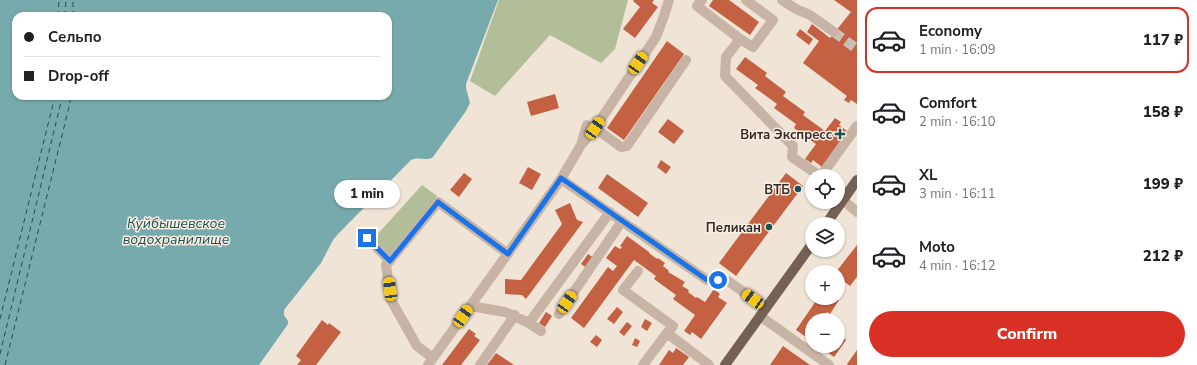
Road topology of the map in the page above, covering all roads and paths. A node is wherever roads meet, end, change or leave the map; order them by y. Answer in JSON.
{"nodes":[{"id":1,"x":669,"y":0,"type":"edge"},
{"id":2,"x":702,"y":0,"type":"edge"},
{"id":3,"x":746,"y":0,"type":"edge"},
{"id":4,"x":782,"y":0,"type":"edge"},
{"id":5,"x":834,"y":32,"type":"tunnel mouth"},
{"id":6,"x":740,"y":39,"type":"junction"},
{"id":7,"x":686,"y":60,"type":"dead end"},
{"id":8,"x":857,"y":126,"type":"edge"},
{"id":9,"x":591,"y":127,"type":"junction"},
{"id":10,"x":810,"y":169,"type":"edge"},
{"id":11,"x":826,"y":169,"type":"edge"},
{"id":12,"x":561,"y":178,"type":"junction"},
{"id":13,"x":857,"y":180,"type":"edge"},
{"id":14,"x":845,"y":197,"type":"joint"},
{"id":15,"x":610,"y":212,"type":"junction"},
{"id":16,"x":857,"y":212,"type":"edge"},
{"id":17,"x":622,"y":221,"type":"junction"},
{"id":18,"x":362,"y":232,"type":"dead end"},
{"id":19,"x":508,"y":254,"type":"junction"},
{"id":20,"x":805,"y":254,"type":"edge"},
{"id":21,"x":390,"y":261,"type":"junction"},
{"id":22,"x":638,"y":271,"type":"dead end"},
{"id":23,"x":470,"y":306,"type":"junction"},
{"id":24,"x":763,"y":312,"type":"junction"},
{"id":25,"x":559,"y":314,"type":"dead end"},
{"id":26,"x":515,"y":316,"type":"junction"},
{"id":27,"x":528,"y":323,"type":"junction"},
{"id":28,"x":541,"y":331,"type":"dead end"},
{"id":29,"x":667,"y":333,"type":"junction"},
{"id":30,"x":430,"y":361,"type":"edge"},
{"id":31,"x":480,"y":365,"type":"edge"},
{"id":32,"x":643,"y":365,"type":"edge"},
{"id":33,"x":709,"y":365,"type":"edge"},
{"id":34,"x":725,"y":365,"type":"edge"},
{"id":35,"x":829,"y":365,"type":"edge"}],
"edges":[{"from":1,"to":9,"type":"street"},
{"from":2,"to":6,"type":"street"},
{"from":3,"to":6,"type":"street"},
{"from":4,"to":5,"type":"street"},
{"from":6,"to":10,"type":"street"},
{"from":7,"to":9,"type":"street"},
{"from":8,"to":11,"type":"street"},
{"from":9,"to":12,"type":"street"},
{"from":12,"to":15,"type":"street"},
{"from":12,"to":19,"type":"street"},
{"from":13,"to":14,"type":"main road"},
{"from":14,"to":16,"type":"street"},
{"from":15,"to":17,"type":"street"},
{"from":15,"to":27,"type":"street"},
{"from":17,"to":24,"type":"street"},
{"from":17,"to":25,"type":"street"},
{"from":18,"to":21,"type":"street"},
{"from":19,"to":21,"type":"street"},
{"from":19,"to":23,"type":"street"},
{"from":20,"to":24,"type":"main road"},
{"from":21,"to":30,"type":"street"},
{"from":22,"to":29,"type":"street"},
{"from":23,"to":26,"type":"street"},
{"from":23,"to":30,"type":"street"},
{"from":24,"to":34,"type":"main road"},
{"from":24,"to":35,"type":"street"},
{"from":26,"to":27,"type":"street"},
{"from":26,"to":31,"type":"street"},
{"from":27,"to":28,"type":"street"},
{"from":29,"to":32,"type":"street"},
{"from":29,"to":33,"type":"street"}]}
